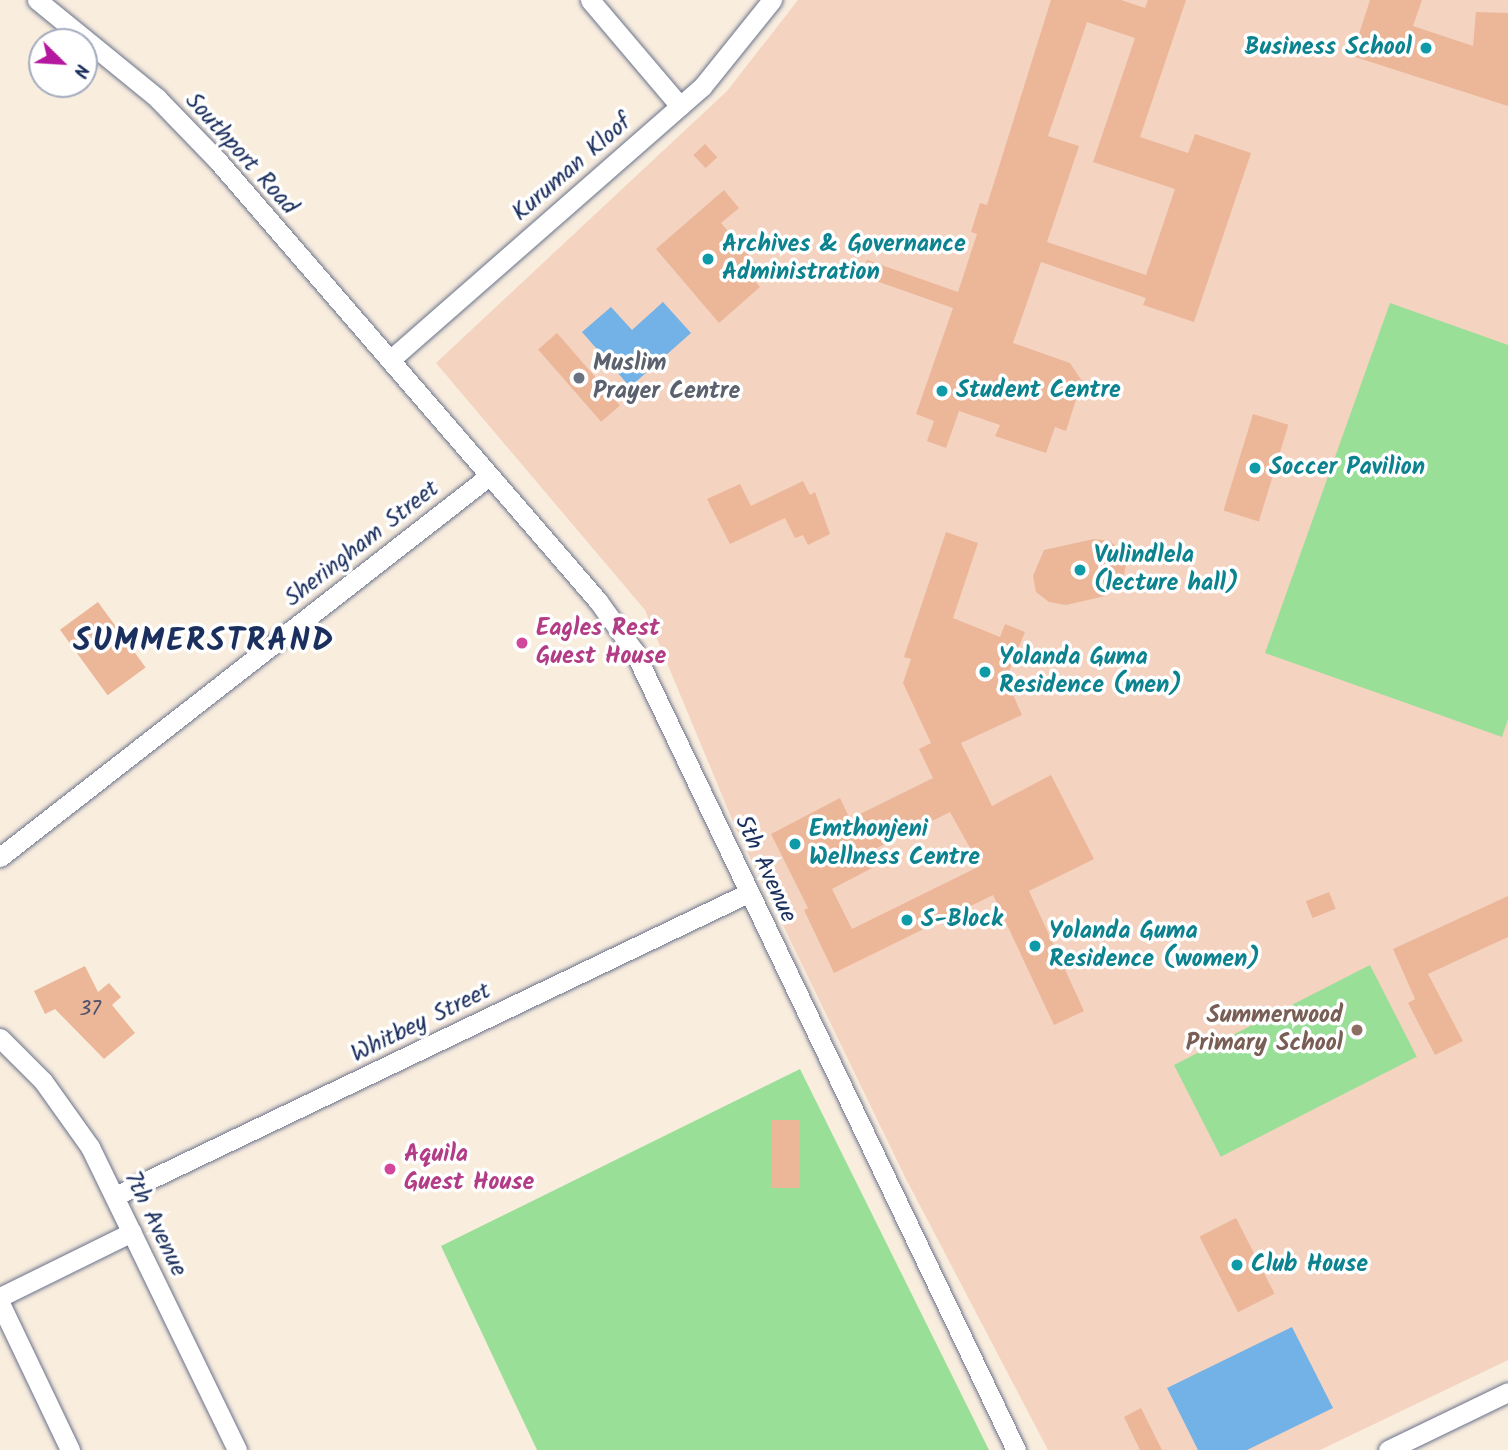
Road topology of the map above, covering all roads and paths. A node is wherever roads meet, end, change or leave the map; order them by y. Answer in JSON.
{"nodes":[{"id":1,"x":37,"y":0,"type":"edge"},
{"id":2,"x":590,"y":0,"type":"edge"},
{"id":3,"x":772,"y":0,"type":"edge"},
{"id":4,"x":680,"y":106,"type":"junction"},
{"id":5,"x":390,"y":360,"type":"junction"},
{"id":6,"x":489,"y":476,"type":"junction"},
{"id":7,"x":0,"y":857,"type":"edge"},
{"id":8,"x":748,"y":893,"type":"junction"},
{"id":9,"x":0,"y":1038,"type":"edge"},
{"id":10,"x":115,"y":1196,"type":"junction"},
{"id":11,"x":132,"y":1232,"type":"junction"},
{"id":12,"x":0,"y":1297,"type":"edge"},
{"id":13,"x":0,"y":1303,"type":"edge"},
{"id":14,"x":1508,"y":1392,"type":"edge"},
{"id":15,"x":70,"y":1450,"type":"edge"},
{"id":16,"x":237,"y":1450,"type":"edge"},
{"id":17,"x":1016,"y":1450,"type":"edge"},
{"id":18,"x":1388,"y":1450,"type":"edge"}],
"edges":[{"from":1,"to":5,"type":"street","name":"Southport Road"},
{"from":2,"to":4,"type":"street"},
{"from":3,"to":4,"type":"street","name":"Kuruman Kloof"},
{"from":4,"to":5,"type":"street","name":"Kuruman Kloof"},
{"from":5,"to":6,"type":"street","name":"5th Avenue"},
{"from":6,"to":7,"type":"street","name":"Sheringham Street"},
{"from":6,"to":8,"type":"street","name":"5th Avenue"},
{"from":8,"to":10,"type":"street","name":"Whitbey Street"},
{"from":8,"to":17,"type":"street","name":"5th Avenue"},
{"from":9,"to":10,"type":"street","name":"7th Avenue"},
{"from":10,"to":11,"type":"street","name":"7th Avenue"},
{"from":11,"to":12,"type":"street"},
{"from":11,"to":16,"type":"street","name":"7th Avenue"},
{"from":13,"to":15,"type":"street"},
{"from":14,"to":18,"type":"street"}]}
